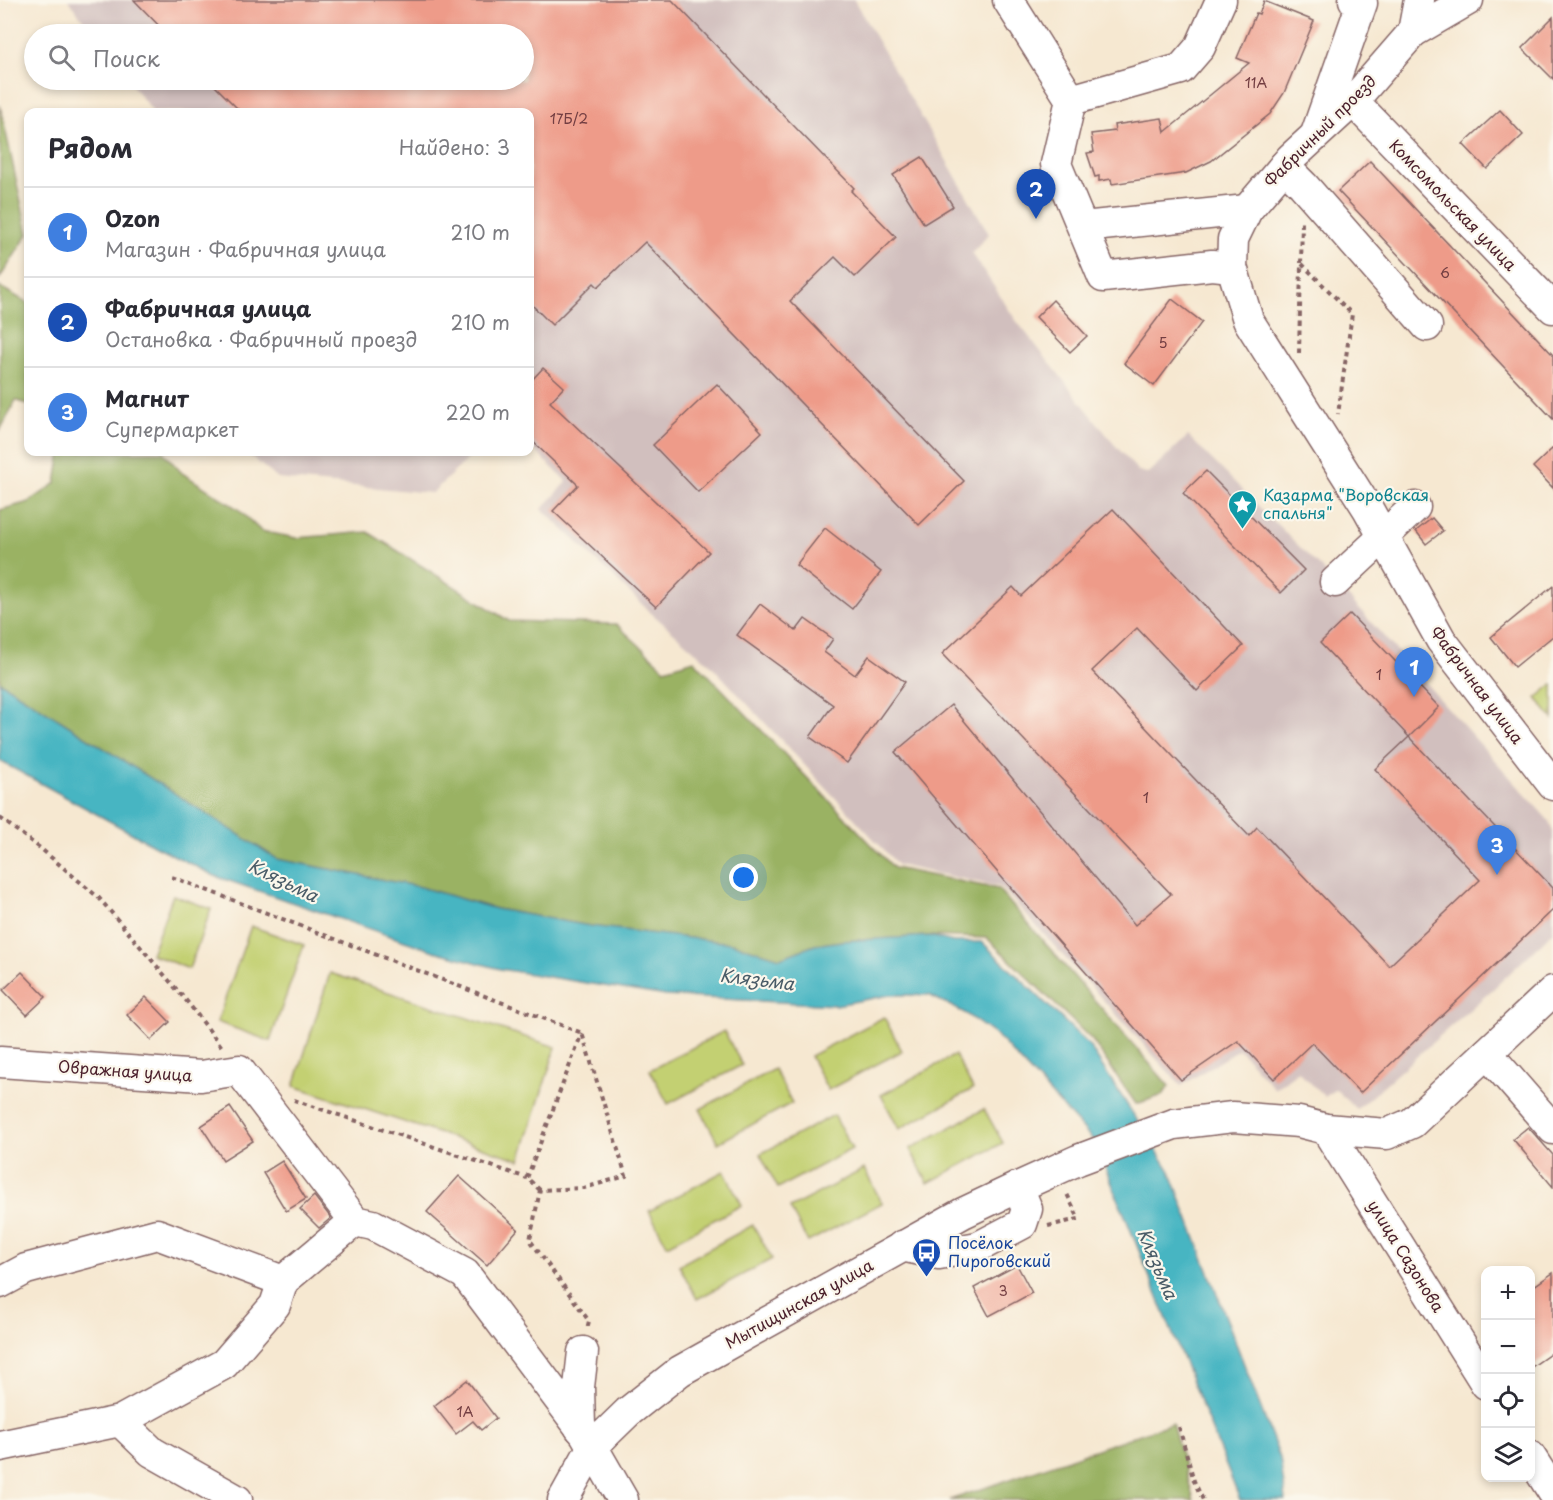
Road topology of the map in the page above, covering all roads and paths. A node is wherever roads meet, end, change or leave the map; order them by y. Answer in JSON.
{"nodes":[{"id":1,"x":1008,"y":0,"type":"edge"},
{"id":2,"x":1221,"y":0,"type":"edge"},
{"id":3,"x":1419,"y":0,"type":"edge"},
{"id":4,"x":1468,"y":0,"type":"edge"},
{"id":5,"x":1359,"y":1,"type":"edge"},
{"id":6,"x":1413,"y":32,"type":"junction"},
{"id":7,"x":1071,"y":100,"type":"junction"},
{"id":8,"x":1353,"y":101,"type":"junction"},
{"id":9,"x":1314,"y":137,"type":"junction"},
{"id":10,"x":1293,"y":176,"type":"junction"},
{"id":11,"x":1247,"y":210,"type":"junction"},
{"id":12,"x":1083,"y":227,"type":"junction"},
{"id":13,"x":1301,"y":263,"type":"junction"},
{"id":14,"x":1232,"y":267,"type":"junction"},
{"id":15,"x":1553,"y":308,"type":"edge"},
{"id":16,"x":1427,"y":326,"type":"dead end"},
{"id":17,"x":1299,"y":358,"type":"dead end"},
{"id":18,"x":1337,"y":422,"type":"dead end"},
{"id":19,"x":1415,"y":507,"type":"dead end"},
{"id":20,"x":1382,"y":536,"type":"junction"},
{"id":21,"x":1335,"y":582,"type":"dead end"},
{"id":22,"x":1553,"y":785,"type":"edge"},
{"id":23,"x":0,"y":818,"type":"edge"},
{"id":24,"x":172,"y":877,"type":"dead end"},
{"id":25,"x":1553,"y":991,"type":"edge"},
{"id":26,"x":582,"y":1033,"type":"junction"},
{"id":27,"x":1487,"y":1053,"type":"junction"},
{"id":28,"x":0,"y":1062,"type":"edge"},
{"id":29,"x":239,"y":1070,"type":"junction"},
{"id":30,"x":290,"y":1098,"type":"dead end"},
{"id":31,"x":1326,"y":1129,"type":"junction"},
{"id":32,"x":1553,"y":1129,"type":"edge"},
{"id":33,"x":527,"y":1178,"type":"junction"},
{"id":34,"x":540,"y":1190,"type":"junction"},
{"id":35,"x":1065,"y":1191,"type":"dead end"},
{"id":36,"x":1079,"y":1220,"type":"dead end"},
{"id":37,"x":355,"y":1221,"type":"junction"},
{"id":38,"x":282,"y":1281,"type":"junction"},
{"id":39,"x":0,"y":1283,"type":"edge"},
{"id":40,"x":583,"y":1352,"type":"joint"},
{"id":41,"x":1481,"y":1378,"type":"edge"},
{"id":42,"x":120,"y":1421,"type":"junction"},
{"id":43,"x":1179,"y":1427,"type":"dead end"},
{"id":44,"x":587,"y":1437,"type":"junction"},
{"id":45,"x":0,"y":1446,"type":"edge"},
{"id":46,"x":1535,"y":1464,"type":"edge"},
{"id":47,"x":1553,"y":1492,"type":"edge"},
{"id":48,"x":237,"y":1500,"type":"edge"},
{"id":49,"x":563,"y":1500,"type":"edge"},
{"id":50,"x":623,"y":1500,"type":"edge"},
{"id":51,"x":1203,"y":1500,"type":"edge"}],
"edges":[{"from":1,"to":7,"type":"street"},
{"from":2,"to":7,"type":"street"},
{"from":3,"to":6,"type":"street"},
{"from":4,"to":6,"type":"street"},
{"from":5,"to":9,"type":"street"},
{"from":6,"to":8,"type":"street","name":"Фабричный проезд"},
{"from":7,"to":12,"type":"street"},
{"from":8,"to":9,"type":"street","name":"Фабричный проезд"},
{"from":8,"to":15,"type":"street","name":"Комсомольская улица"},
{"from":9,"to":10,"type":"street","name":"Фабричный проезд"},
{"from":10,"to":11,"type":"street","name":"Фабричный проезд"},
{"from":10,"to":13,"type":"path"},
{"from":10,"to":16,"type":"street"},
{"from":11,"to":12,"type":"street"},
{"from":11,"to":14,"type":"street","name":"Фабричный проезд"},
{"from":12,"to":14,"type":"street"},
{"from":13,"to":17,"type":"path"},
{"from":13,"to":18,"type":"path"},
{"from":14,"to":20,"type":"street","name":"Фабричная улица"},
{"from":19,"to":20,"type":"street"},
{"from":20,"to":21,"type":"street"},
{"from":20,"to":22,"type":"street","name":"Фабричная улица"},
{"from":23,"to":29,"type":"path"},
{"from":24,"to":26,"type":"path"},
{"from":25,"to":27,"type":"street"},
{"from":26,"to":33,"type":"path"},
{"from":26,"to":34,"type":"path"},
{"from":27,"to":31,"type":"street"},
{"from":27,"to":32,"type":"street"},
{"from":28,"to":29,"type":"street","name":"Овражная улица"},
{"from":29,"to":37,"type":"street"},
{"from":30,"to":33,"type":"path"},
{"from":31,"to":41,"type":"street","name":"улица Сазонова"},
{"from":31,"to":44,"type":"street","name":"Мытищинская улица"},
{"from":33,"to":34,"type":"path"},
{"from":34,"to":40,"type":"path"},
{"from":35,"to":36,"type":"path"},
{"from":37,"to":38,"type":"street"},
{"from":37,"to":44,"type":"street"},
{"from":38,"to":39,"type":"street"},
{"from":38,"to":42,"type":"street"},
{"from":40,"to":44,"type":"street"},
{"from":42,"to":45,"type":"street"},
{"from":42,"to":48,"type":"street"},
{"from":43,"to":51,"type":"path"},
{"from":44,"to":49,"type":"street","name":"Мытищинская улица"},
{"from":44,"to":50,"type":"street"},
{"from":46,"to":47,"type":"street"}]}
